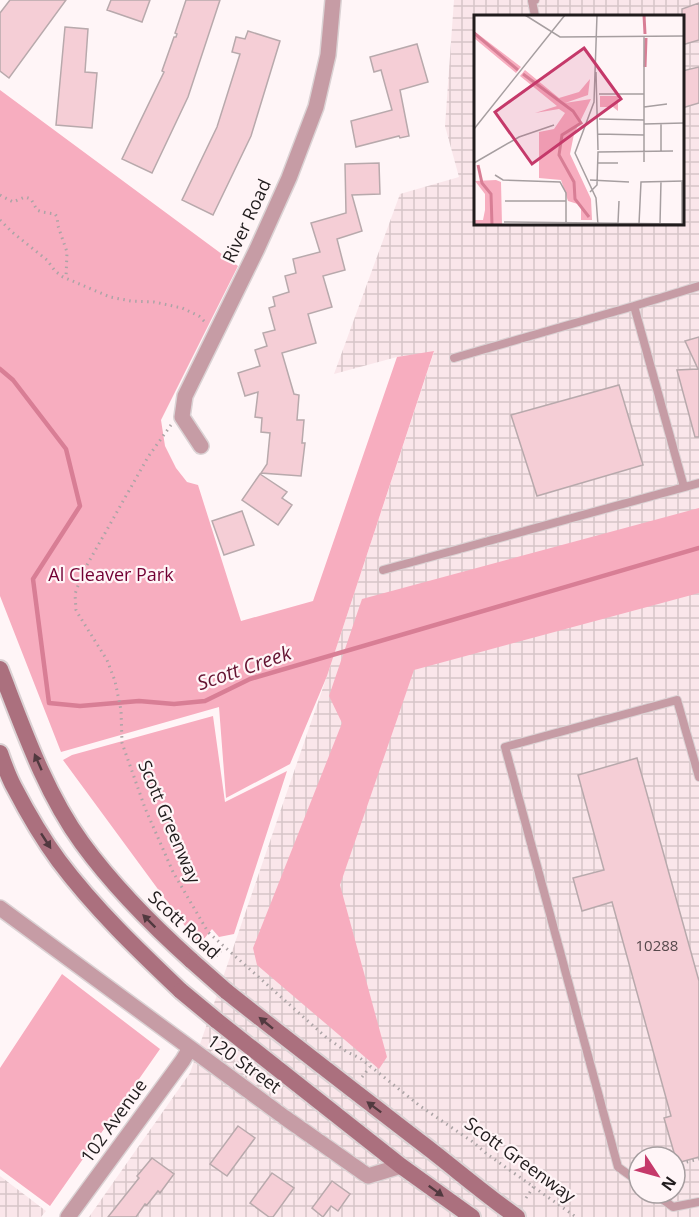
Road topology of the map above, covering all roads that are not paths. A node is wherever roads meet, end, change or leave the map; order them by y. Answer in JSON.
{"nodes":[{"id":1,"x":333,"y":0,"type":"edge"},
{"id":2,"x":535,"y":0,"type":"edge"},
{"id":3,"x":535,"y":15,"type":"edge"},
{"id":4,"x":699,"y":286,"type":"edge"},
{"id":5,"x":634,"y":306,"type":"junction"},
{"id":6,"x":454,"y":358,"type":"dead end"},
{"id":7,"x":201,"y":446,"type":"dead end"},
{"id":8,"x":699,"y":483,"type":"edge"},
{"id":9,"x":684,"y":487,"type":"junction"},
{"id":10,"x":383,"y":570,"type":"dead end"},
{"id":11,"x":0,"y":669,"type":"edge"},
{"id":12,"x":0,"y":753,"type":"edge"},
{"id":13,"x":699,"y":777,"type":"edge"},
{"id":14,"x":0,"y":908,"type":"edge"},
{"id":15,"x":190,"y":1048,"type":"junction"},
{"id":16,"x":401,"y":1166,"type":"junction"},
{"id":17,"x":627,"y":1173,"type":"edge"},
{"id":18,"x":68,"y":1217,"type":"edge"},
{"id":19,"x":472,"y":1217,"type":"edge"},
{"id":20,"x":517,"y":1217,"type":"edge"}],
"edges":[{"from":1,"to":7,"type":"street","name":"River Road"},
{"from":2,"to":3,"type":"lane"},
{"from":4,"to":5,"type":"lane"},
{"from":5,"to":6,"type":"lane"},
{"from":5,"to":9,"type":"lane"},
{"from":8,"to":9,"type":"lane"},
{"from":9,"to":10,"type":"lane"},
{"from":20,"to":11,"type":"main road","name":"Scott Road","one_way":true,"bridge":true},
{"from":12,"to":16,"type":"main road","one_way":true,"bridge":true},
{"from":13,"to":17,"type":"lane"},
{"from":14,"to":15,"type":"street","name":"120 Street"},
{"from":15,"to":16,"type":"street","name":"120 Street"},
{"from":15,"to":18,"type":"street","name":"102 Avenue"},
{"from":16,"to":19,"type":"main road","one_way":true}]}
